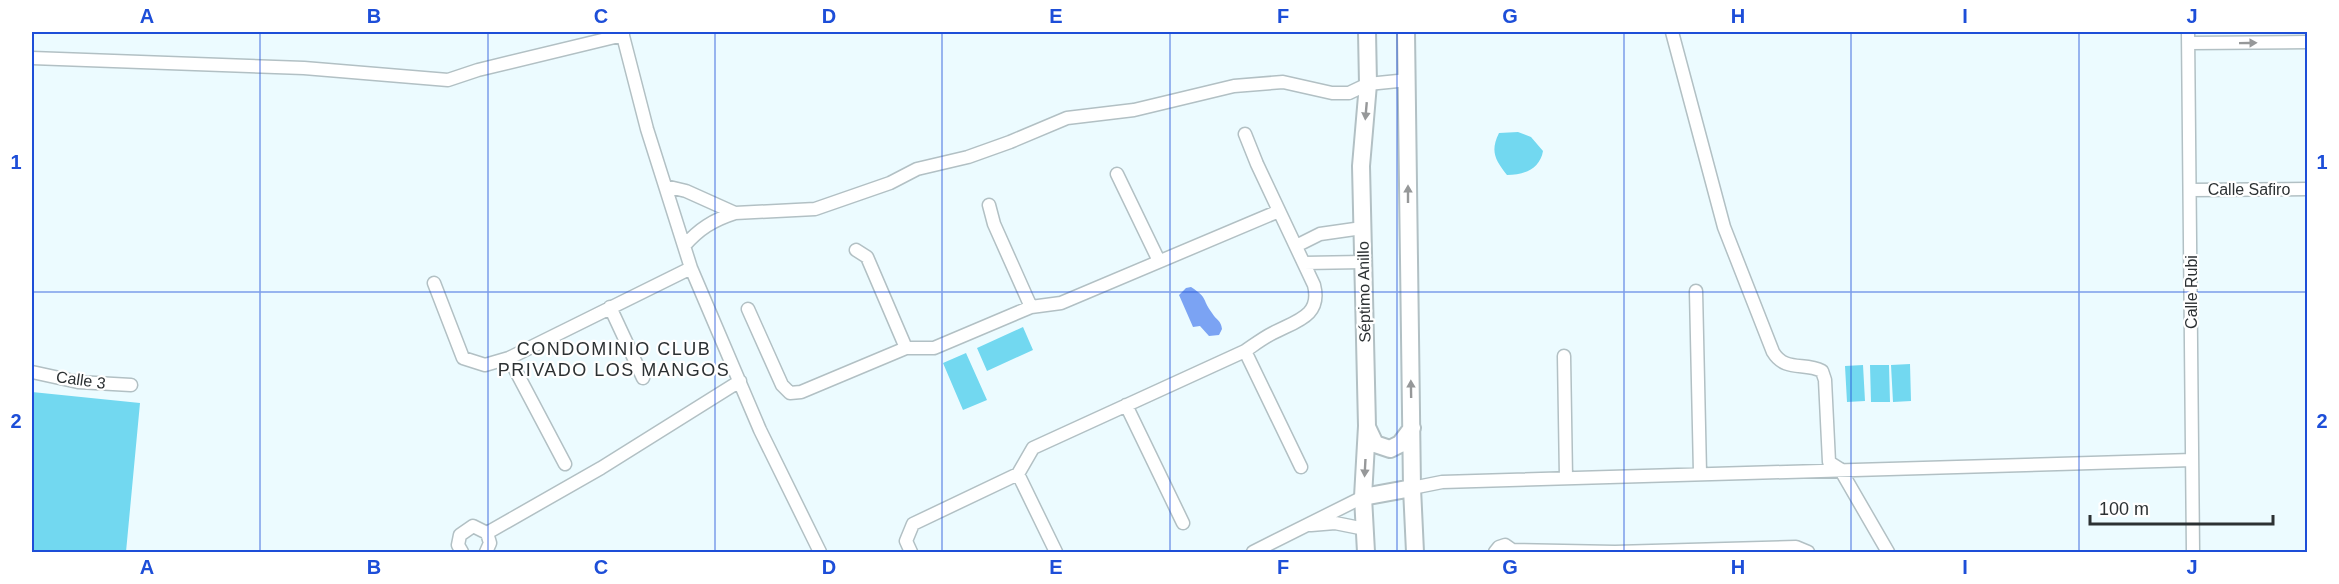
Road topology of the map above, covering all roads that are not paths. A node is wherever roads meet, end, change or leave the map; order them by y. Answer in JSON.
{"nodes":[{"id":1,"x":1367,"y":32,"type":"edge"},
{"id":2,"x":1406,"y":32,"type":"edge"},
{"id":3,"x":1672,"y":32,"type":"edge"},
{"id":4,"x":623,"y":33,"type":"edge"},
{"id":5,"x":2189,"y":37,"type":"edge"},
{"id":6,"x":2307,"y":42,"type":"edge"},
{"id":7,"x":32,"y":58,"type":"edge"},
{"id":8,"x":1408,"y":80,"type":"junction"},
{"id":9,"x":1368,"y":84,"type":"junction"},
{"id":10,"x":1245,"y":134,"type":"dead end"},
{"id":11,"x":1117,"y":174,"type":"dead end"},
{"id":12,"x":664,"y":186,"type":"junction"},
{"id":13,"x":2307,"y":189,"type":"edge"},
{"id":14,"x":2190,"y":190,"type":"junction"},
{"id":15,"x":989,"y":205,"type":"dead end"},
{"id":16,"x":1279,"y":211,"type":"junction"},
{"id":17,"x":735,"y":213,"type":"junction"},
{"id":18,"x":1362,"y":228,"type":"junction"},
{"id":19,"x":684,"y":246,"type":"junction"},
{"id":20,"x":1296,"y":246,"type":"junction"},
{"id":21,"x":856,"y":250,"type":"dead end"},
{"id":22,"x":1159,"y":261,"type":"junction"},
{"id":23,"x":1363,"y":262,"type":"junction"},
{"id":24,"x":1304,"y":263,"type":"junction"},
{"id":25,"x":691,"y":268,"type":"junction"},
{"id":26,"x":434,"y":283,"type":"dead end"},
{"id":27,"x":1696,"y":291,"type":"dead end"},
{"id":28,"x":610,"y":307,"type":"junction"},
{"id":29,"x":1031,"y":307,"type":"junction"},
{"id":30,"x":748,"y":309,"type":"dead end"},
{"id":31,"x":906,"y":348,"type":"junction"},
{"id":32,"x":1245,"y":351,"type":"junction"},
{"id":33,"x":1564,"y":356,"type":"dead end"},
{"id":34,"x":509,"y":358,"type":"junction"},
{"id":35,"x":32,"y":372,"type":"edge"},
{"id":36,"x":643,"y":378,"type":"dead end"},
{"id":37,"x":740,"y":381,"type":"junction"},
{"id":38,"x":130,"y":385,"type":"dead end"},
{"id":39,"x":1126,"y":405,"type":"junction"},
{"id":40,"x":1367,"y":426,"type":"junction"},
{"id":41,"x":1412,"y":428,"type":"junction"},
{"id":42,"x":2192,"y":460,"type":"junction"},
{"id":43,"x":565,"y":464,"type":"dead end"},
{"id":44,"x":1301,"y":467,"type":"dead end"},
{"id":45,"x":1840,"y":469,"type":"junction"},
{"id":46,"x":1700,"y":473,"type":"junction"},
{"id":47,"x":1018,"y":474,"type":"junction"},
{"id":48,"x":1566,"y":478,"type":"junction"},
{"id":49,"x":1412,"y":488,"type":"junction"},
{"id":50,"x":1363,"y":497,"type":"junction"},
{"id":51,"x":1183,"y":524,"type":"dead end"},
{"id":52,"x":1311,"y":525,"type":"junction"},
{"id":53,"x":1365,"y":529,"type":"junction"},
{"id":54,"x":487,"y":533,"type":"junction"},
{"id":55,"x":1514,"y":551,"type":"edge"},
{"id":56,"x":1690,"y":551,"type":"edge"},
{"id":57,"x":462,"y":552,"type":"edge"},
{"id":58,"x":486,"y":552,"type":"edge"},
{"id":59,"x":820,"y":552,"type":"edge"},
{"id":60,"x":911,"y":552,"type":"edge"},
{"id":61,"x":1056,"y":552,"type":"edge"},
{"id":62,"x":1253,"y":552,"type":"edge"},
{"id":63,"x":1366,"y":552,"type":"edge"},
{"id":64,"x":1415,"y":552,"type":"edge"},
{"id":65,"x":1495,"y":552,"type":"edge"},
{"id":66,"x":1615,"y":552,"type":"edge"},
{"id":67,"x":1808,"y":552,"type":"edge"},
{"id":68,"x":1888,"y":552,"type":"edge"},
{"id":69,"x":2193,"y":552,"type":"edge"}],
"edges":[{"from":1,"to":9,"type":"main road","name":"Séptimo Anillo"},
{"from":2,"to":8,"type":"main road"},
{"from":3,"to":45,"type":"street"},
{"from":4,"to":7,"type":"street"},
{"from":4,"to":12,"type":"street"},
{"from":5,"to":6,"type":"street","one_way":true},
{"from":5,"to":14,"type":"street","name":"Calle Rubi"},
{"from":8,"to":9,"type":"street"},
{"from":41,"to":8,"type":"main road","one_way":true},
{"from":9,"to":17,"type":"street"},
{"from":9,"to":18,"type":"main road","name":"Séptimo Anillo","one_way":true},
{"from":10,"to":16,"type":"street"},
{"from":11,"to":22,"type":"street"},
{"from":12,"to":17,"type":"street"},
{"from":12,"to":19,"type":"street"},
{"from":13,"to":14,"type":"street","name":"Calle Safiro"},
{"from":14,"to":42,"type":"street","name":"Calle Rubi"},
{"from":15,"to":29,"type":"street"},
{"from":16,"to":20,"type":"street"},
{"from":16,"to":22,"type":"street"},
{"from":17,"to":19,"type":"street"},
{"from":18,"to":20,"type":"street"},
{"from":18,"to":23,"type":"main road","name":"Séptimo Anillo"},
{"from":19,"to":25,"type":"street"},
{"from":20,"to":24,"type":"street"},
{"from":21,"to":31,"type":"street"},
{"from":22,"to":29,"type":"street"},
{"from":23,"to":24,"type":"street"},
{"from":23,"to":40,"type":"main road","name":"Séptimo Anillo"},
{"from":24,"to":32,"type":"street"},
{"from":25,"to":28,"type":"street"},
{"from":25,"to":37,"type":"street"},
{"from":26,"to":34,"type":"street"},
{"from":27,"to":46,"type":"street"},
{"from":28,"to":34,"type":"street"},
{"from":28,"to":36,"type":"street"},
{"from":29,"to":31,"type":"street"},
{"from":30,"to":31,"type":"street"},
{"from":32,"to":39,"type":"street"},
{"from":32,"to":44,"type":"street"},
{"from":33,"to":48,"type":"street"},
{"from":34,"to":43,"type":"street"},
{"from":35,"to":38,"type":"street","name":"Calle 3"},
{"from":37,"to":54,"type":"street"},
{"from":37,"to":59,"type":"street"},
{"from":39,"to":47,"type":"street"},
{"from":39,"to":51,"type":"street"},
{"from":40,"to":41,"type":"main road"},
{"from":40,"to":50,"type":"main road","name":"Séptimo Anillo","one_way":true},
{"from":41,"to":49,"type":"main road"},
{"from":42,"to":45,"type":"street"},
{"from":42,"to":69,"type":"street","name":"Calle Rubi"},
{"from":45,"to":46,"type":"street"},
{"from":45,"to":68,"type":"street"},
{"from":46,"to":48,"type":"street"},
{"from":47,"to":60,"type":"street"},
{"from":47,"to":61,"type":"street"},
{"from":48,"to":49,"type":"street"},
{"from":49,"to":50,"type":"main road"},
{"from":49,"to":64,"type":"main road"},
{"from":50,"to":52,"type":"street"},
{"from":50,"to":53,"type":"main road","name":"Séptimo Anillo"},
{"from":52,"to":53,"type":"street"},
{"from":52,"to":62,"type":"street"},
{"from":53,"to":63,"type":"main road","name":"Séptimo Anillo"},
{"from":54,"to":57,"type":"street"},
{"from":54,"to":58,"type":"street"},
{"from":55,"to":65,"type":"street"},
{"from":55,"to":66,"type":"street"},
{"from":56,"to":66,"type":"street"},
{"from":56,"to":67,"type":"street"}]}
